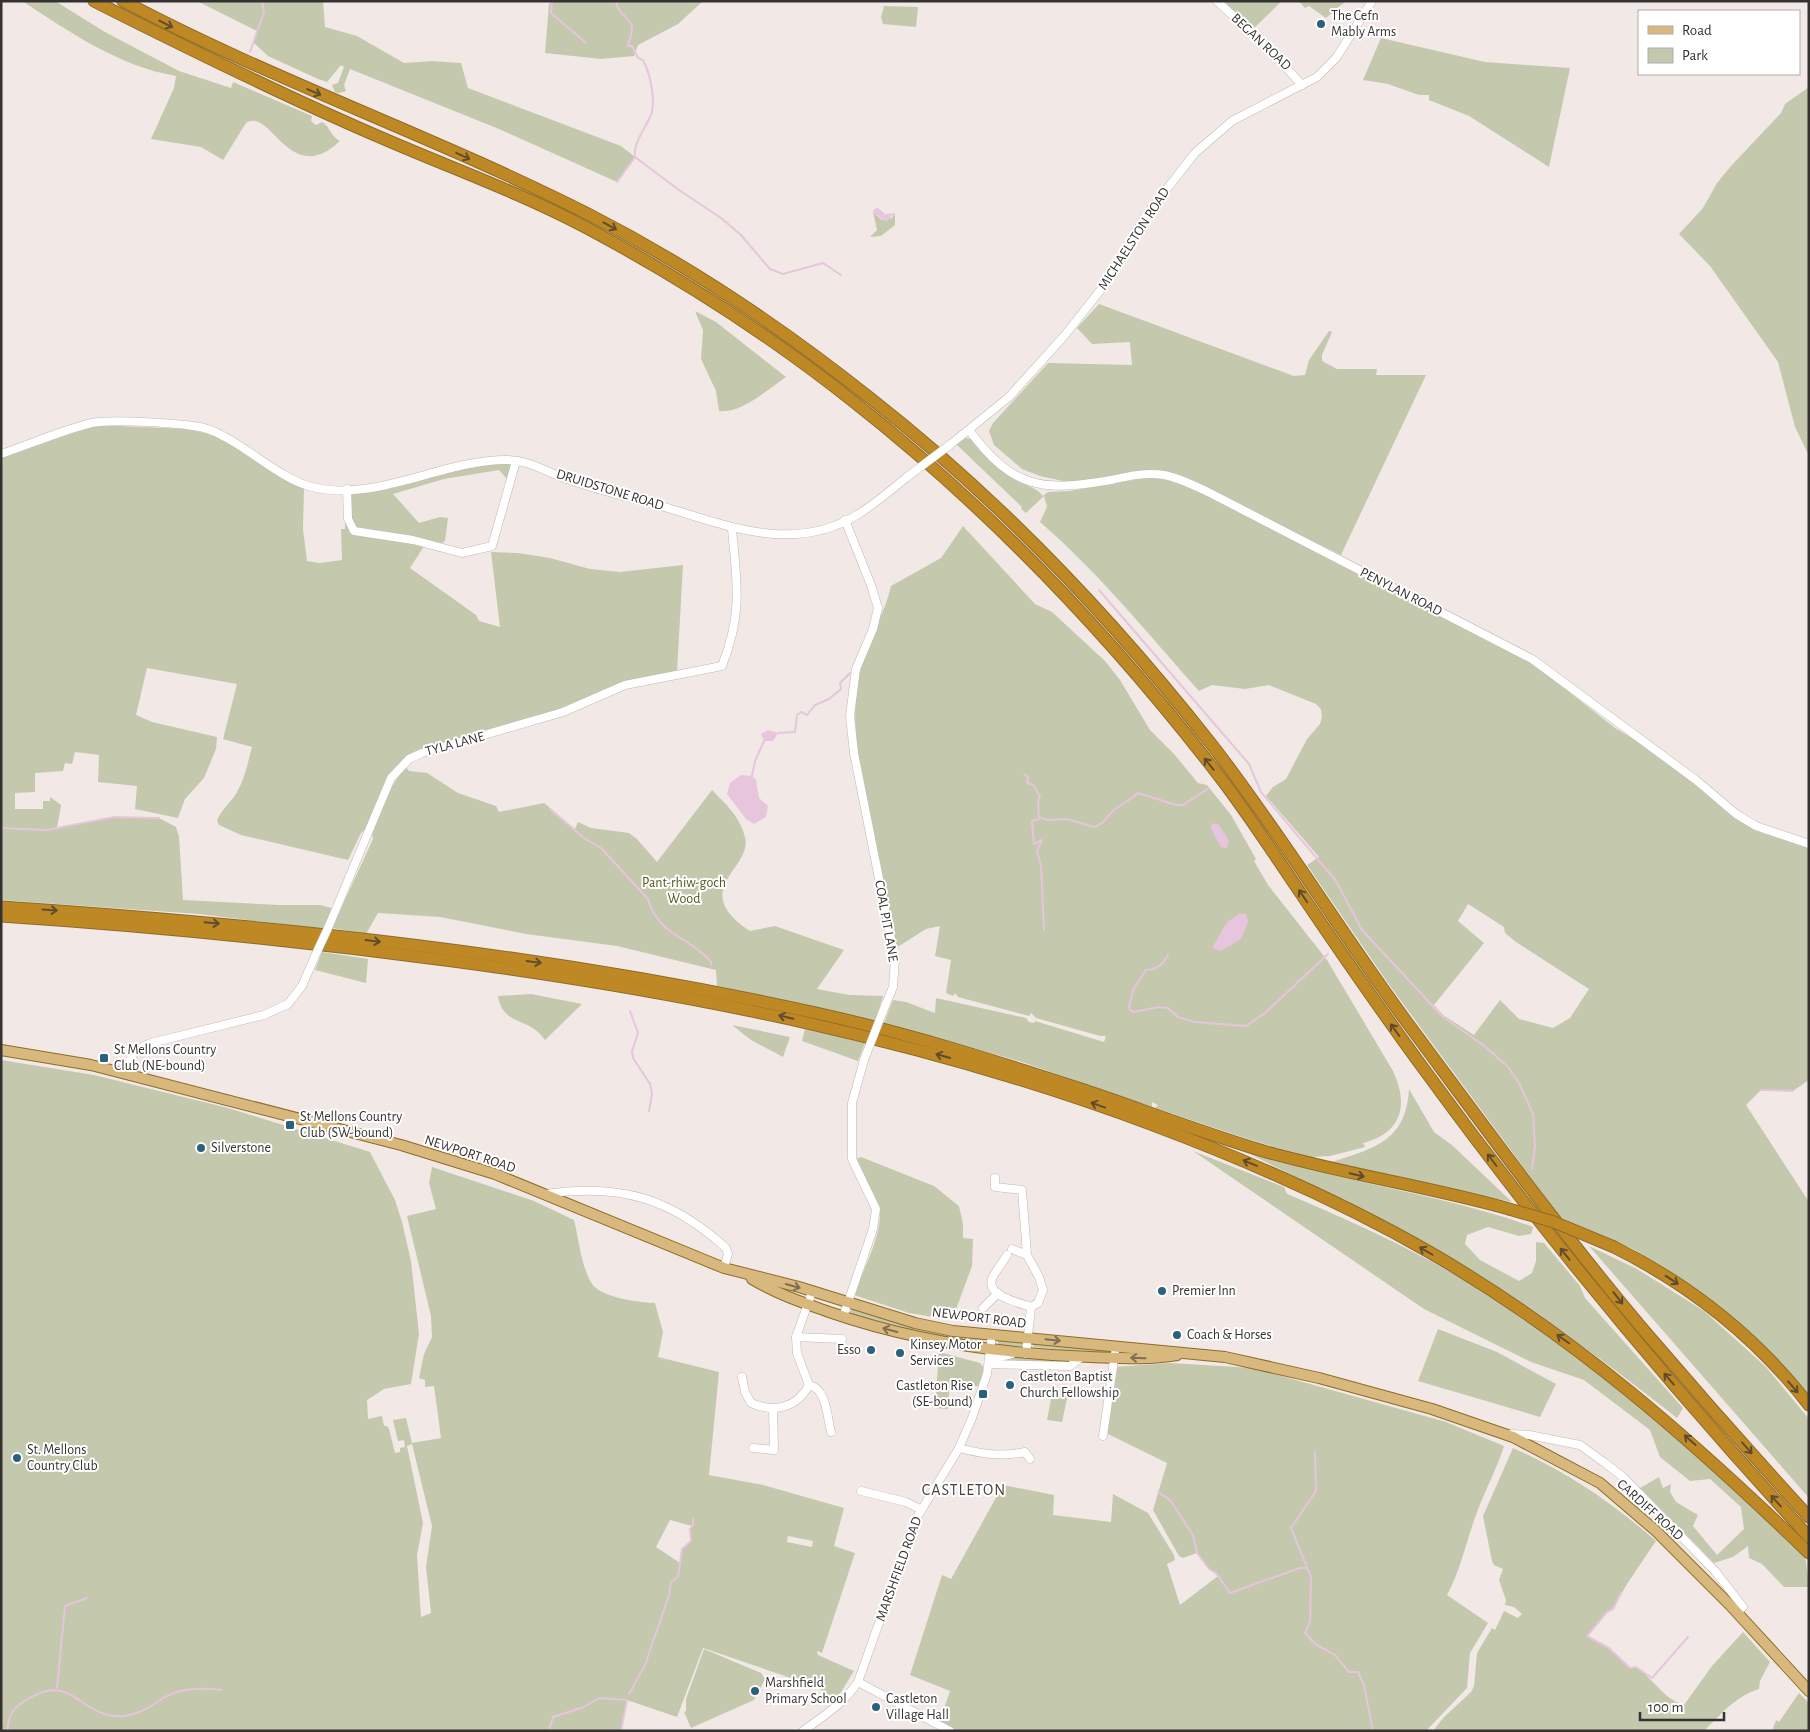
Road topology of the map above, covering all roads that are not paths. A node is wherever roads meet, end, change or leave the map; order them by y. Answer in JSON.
{"nodes":[{"id":1,"x":94,"y":1,"type":"edge"},
{"id":2,"x":123,"y":1,"type":"edge"},
{"id":3,"x":1217,"y":1,"type":"edge"},
{"id":4,"x":1372,"y":1,"type":"edge"},
{"id":5,"x":1302,"y":85,"type":"junction"},
{"id":6,"x":969,"y":430,"type":"junction"},
{"id":7,"x":1,"y":454,"type":"edge"},
{"id":8,"x":516,"y":461,"type":"junction"},
{"id":9,"x":347,"y":489,"type":"junction"},
{"id":10,"x":845,"y":520,"type":"junction"},
{"id":11,"x":732,"y":529,"type":"junction"},
{"id":12,"x":1809,"y":844,"type":"edge"},
{"id":13,"x":1,"y":907,"type":"edge"},
{"id":14,"x":1,"y":916,"type":"edge"},
{"id":15,"x":1,"y":1050,"type":"edge"},
{"id":16,"x":126,"y":1073,"type":"junction"},
{"id":17,"x":994,"y":1178,"type":"dead end"},
{"id":18,"x":544,"y":1194,"type":"junction"},
{"id":19,"x":1028,"y":1254,"type":"junction"},
{"id":20,"x":724,"y":1268,"type":"junction"},
{"id":21,"x":745,"y":1274,"type":"junction"},
{"id":22,"x":812,"y":1292,"type":"junction"},
{"id":23,"x":998,"y":1293,"type":"junction"},
{"id":24,"x":847,"y":1301,"type":"junction"},
{"id":25,"x":808,"y":1304,"type":"junction"},
{"id":26,"x":1031,"y":1307,"type":"junction"},
{"id":27,"x":983,"y":1308,"type":"dead end"},
{"id":28,"x":842,"y":1317,"type":"junction"},
{"id":29,"x":992,"y":1335,"type":"junction"},
{"id":30,"x":796,"y":1337,"type":"junction"},
{"id":31,"x":1028,"y":1337,"type":"junction"},
{"id":32,"x":842,"y":1339,"type":"dead end"},
{"id":33,"x":1116,"y":1347,"type":"junction"},
{"id":34,"x":992,"y":1349,"type":"junction"},
{"id":35,"x":1024,"y":1353,"type":"junction"},
{"id":36,"x":1186,"y":1354,"type":"junction"},
{"id":37,"x":1083,"y":1356,"type":"junction"},
{"id":38,"x":1114,"y":1357,"type":"junction"},
{"id":39,"x":990,"y":1364,"type":"junction"},
{"id":40,"x":742,"y":1377,"type":"dead end"},
{"id":41,"x":809,"y":1385,"type":"junction"},
{"id":42,"x":1809,"y":1405,"type":"edge"},
{"id":43,"x":773,"y":1409,"type":"junction"},
{"id":44,"x":1432,"y":1409,"type":"joint"},
{"id":45,"x":831,"y":1432,"type":"dead end"},
{"id":46,"x":1504,"y":1434,"type":"junction"},
{"id":47,"x":1103,"y":1436,"type":"dead end"},
{"id":48,"x":753,"y":1448,"type":"dead end"},
{"id":49,"x":959,"y":1448,"type":"junction"},
{"id":50,"x":1030,"y":1458,"type":"dead end"},
{"id":51,"x":1726,"y":1473,"type":"junction"},
{"id":52,"x":861,"y":1490,"type":"dead end"},
{"id":53,"x":920,"y":1509,"type":"junction"},
{"id":54,"x":1809,"y":1517,"type":"edge"},
{"id":55,"x":1809,"y":1537,"type":"edge"},
{"id":56,"x":1809,"y":1547,"type":"edge"},
{"id":57,"x":1809,"y":1553,"type":"edge"},
{"id":58,"x":1737,"y":1613,"type":"junction"},
{"id":59,"x":858,"y":1682,"type":"junction"},
{"id":60,"x":1809,"y":1691,"type":"edge"},
{"id":61,"x":814,"y":1727,"type":"edge"},
{"id":62,"x":803,"y":1731,"type":"edge"},
{"id":63,"x":950,"y":1731,"type":"edge"}],
"edges":[{"from":55,"to":1,"type":"highway","one_way":true},
{"from":2,"to":54,"type":"highway","one_way":true},
{"from":3,"to":5,"type":"street","name":"BEGAN ROAD"},
{"from":4,"to":5,"type":"street","name":"MICHAELSTON ROAD"},
{"from":5,"to":6,"type":"street","name":"MICHAELSTON ROAD"},
{"from":6,"to":10,"type":"street","name":"DRUIDSTONE ROAD","bridge":true},
{"from":6,"to":12,"type":"street","name":"PENYLAN ROAD"},
{"from":7,"to":9,"type":"street","name":"DRUIDSTONE ROAD"},
{"from":8,"to":9,"type":"street","name":"DRUIDSTONE ROAD"},
{"from":8,"to":9,"type":"street"},
{"from":8,"to":11,"type":"street","name":"DRUIDSTONE ROAD"},
{"from":10,"to":11,"type":"street","name":"DRUIDSTONE ROAD"},
{"from":10,"to":24,"type":"street","name":"COAL PIT LANE","bridge":true},
{"from":11,"to":16,"type":"street","name":"TYLA LANE","bridge":true},
{"from":13,"to":42,"type":"highway","one_way":true,"bridge":true},
{"from":51,"to":14,"type":"highway","one_way":true},
{"from":15,"to":16,"type":"main road","name":"NEWPORT ROAD"},
{"from":16,"to":18,"type":"main road","name":"NEWPORT ROAD"},
{"from":17,"to":19,"type":"street"},
{"from":18,"to":20,"type":"main road","name":"NEWPORT ROAD"},
{"from":18,"to":20,"type":"street"},
{"from":19,"to":23,"type":"street"},
{"from":19,"to":26,"type":"street"},
{"from":20,"to":21,"type":"main road","name":"NEWPORT ROAD"},
{"from":21,"to":22,"type":"main road","name":"NEWPORT ROAD","one_way":true},
{"from":21,"to":25,"type":"main road","name":"NEWPORT ROAD"},
{"from":22,"to":24,"type":"main road","name":"NEWPORT ROAD"},
{"from":22,"to":25,"type":"street"},
{"from":23,"to":26,"type":"street"},
{"from":23,"to":27,"type":"street"},
{"from":24,"to":28,"type":"street","name":"COAL PIT LANE"},
{"from":24,"to":29,"type":"main road","name":"NEWPORT ROAD"},
{"from":25,"to":28,"type":"main road","name":"NEWPORT ROAD"},
{"from":25,"to":30,"type":"street"},
{"from":26,"to":31,"type":"street"},
{"from":34,"to":28,"type":"main road","name":"NEWPORT ROAD","one_way":true},
{"from":29,"to":31,"type":"main road","name":"NEWPORT ROAD"},
{"from":29,"to":34,"type":"street","name":"MARSHFIELD ROAD"},
{"from":30,"to":32,"type":"street"},
{"from":30,"to":41,"type":"street"},
{"from":31,"to":33,"type":"main road","name":"NEWPORT ROAD","one_way":true},
{"from":31,"to":35,"type":"street"},
{"from":33,"to":36,"type":"main road","name":"NEWPORT ROAD"},
{"from":33,"to":38,"type":"street"},
{"from":34,"to":35,"type":"main road","name":"NEWPORT ROAD"},
{"from":34,"to":39,"type":"street","name":"MARSHFIELD ROAD"},
{"from":35,"to":37,"type":"main road","name":"NEWPORT ROAD"},
{"from":35,"to":39,"type":"street"},
{"from":36,"to":38,"type":"main road","name":"NEWPORT ROAD","one_way":true},
{"from":36,"to":44,"type":"main road","name":"NEWPORT ROAD"},
{"from":37,"to":38,"type":"main road","name":"NEWPORT ROAD"},
{"from":37,"to":39,"type":"street","name":"NEWPORT ROAD"},
{"from":38,"to":47,"type":"street"},
{"from":39,"to":49,"type":"street","name":"MARSHFIELD ROAD"},
{"from":40,"to":43,"type":"street"},
{"from":41,"to":43,"type":"street"},
{"from":41,"to":45,"type":"street"},
{"from":43,"to":48,"type":"street"},
{"from":44,"to":46,"type":"main road","name":"CARDIFF ROAD"},
{"from":46,"to":58,"type":"main road","name":"CARDIFF ROAD"},
{"from":46,"to":58,"type":"street"},
{"from":49,"to":50,"type":"street"},
{"from":49,"to":53,"type":"street","name":"MARSHFIELD ROAD"},
{"from":51,"to":56,"type":"highway"},
{"from":51,"to":57,"type":"highway"},
{"from":52,"to":53,"type":"street"},
{"from":53,"to":59,"type":"street","name":"MARSHFIELD ROAD"},
{"from":58,"to":60,"type":"main road","name":"CARDIFF ROAD"},
{"from":59,"to":61,"type":"street","name":"MARSHFIELD ROAD"},
{"from":59,"to":63,"type":"street"},
{"from":61,"to":62,"type":"street","name":"MARSHFIELD ROAD"}]}
